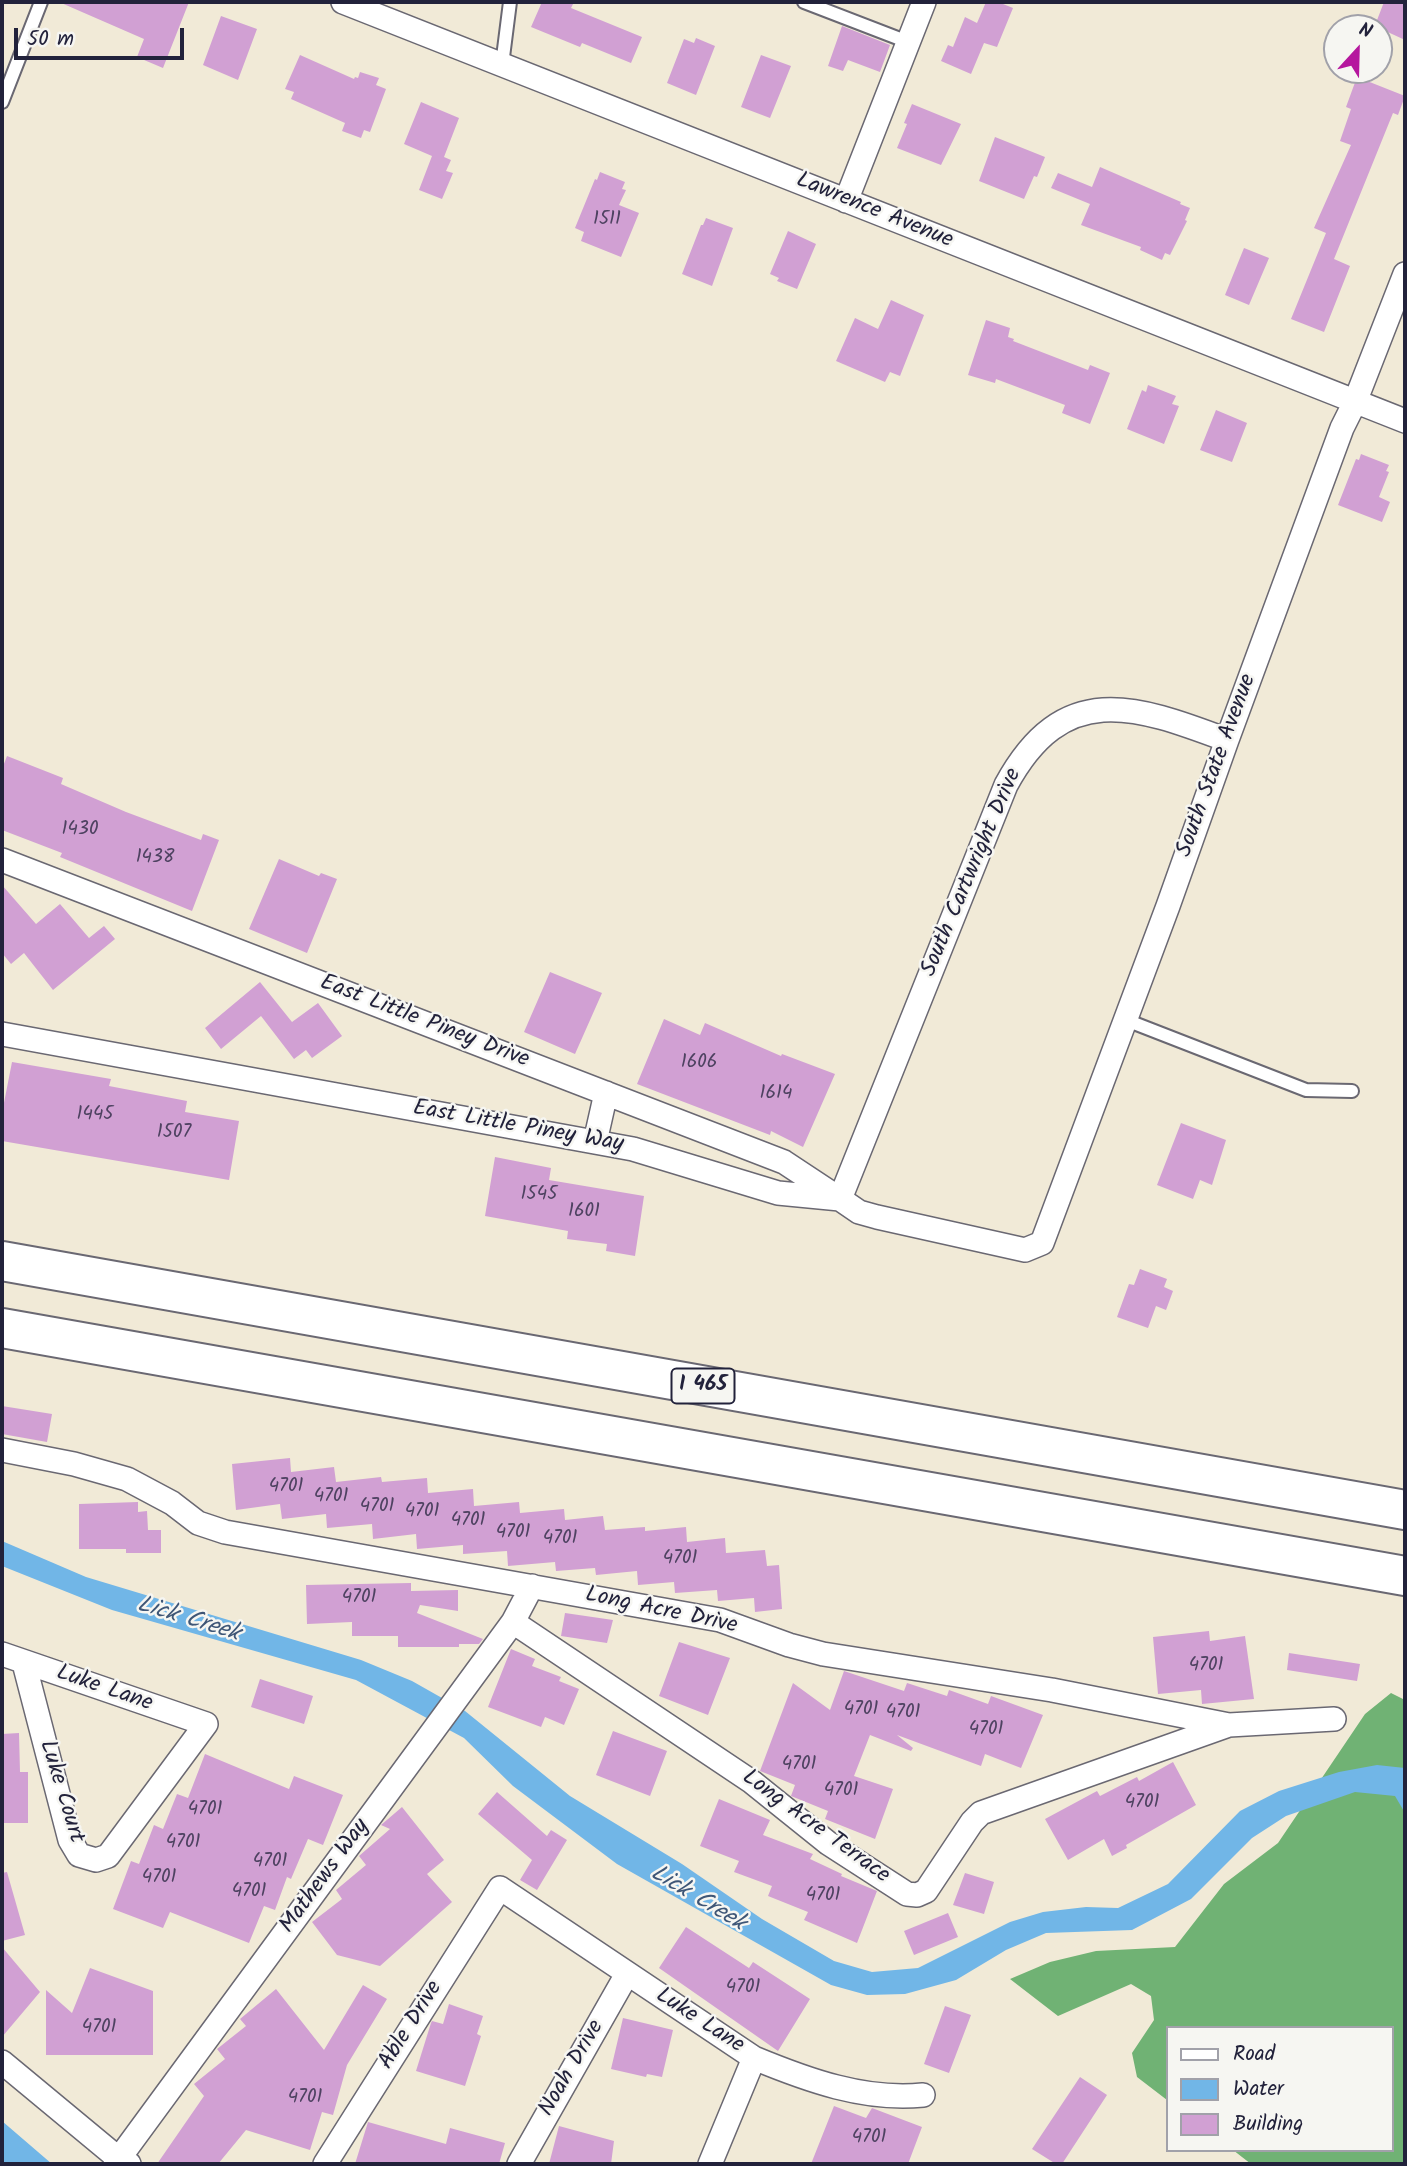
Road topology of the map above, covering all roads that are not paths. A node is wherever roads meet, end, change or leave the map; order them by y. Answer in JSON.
{"nodes":[{"id":1,"x":41,"y":2,"type":"edge"},
{"id":2,"x":510,"y":2,"type":"edge"},
{"id":3,"x":804,"y":2,"type":"edge"},
{"id":4,"x":924,"y":2,"type":"edge"},
{"id":5,"x":349,"y":3,"type":"edge"},
{"id":6,"x":908,"y":43,"type":"junction"},
{"id":7,"x":502,"y":65,"type":"junction"},
{"id":8,"x":2,"y":102,"type":"edge"},
{"id":9,"x":846,"y":201,"type":"junction"},
{"id":10,"x":1405,"y":274,"type":"edge"},
{"id":11,"x":1355,"y":402,"type":"junction"},
{"id":12,"x":1405,"y":421,"type":"edge"},
{"id":13,"x":1227,"y":740,"type":"junction"},
{"id":14,"x":2,"y":860,"type":"edge"},
{"id":15,"x":1126,"y":1020,"type":"junction"},
{"id":16,"x":2,"y":1034,"type":"edge"},
{"id":17,"x":1352,"y":1091,"type":"dead end"},
{"id":18,"x":606,"y":1093,"type":"junction"},
{"id":19,"x":595,"y":1142,"type":"junction"},
{"id":20,"x":840,"y":1199,"type":"junction"},
{"id":21,"x":1025,"y":1250,"type":"joint"},
{"id":22,"x":2,"y":1261,"type":"edge"},
{"id":23,"x":2,"y":1328,"type":"edge"},
{"id":24,"x":2,"y":1450,"type":"edge"},
{"id":25,"x":1405,"y":1510,"type":"edge"},
{"id":26,"x":1405,"y":1576,"type":"edge"},
{"id":27,"x":532,"y":1586,"type":"junction"},
{"id":28,"x":513,"y":1622,"type":"junction"},
{"id":29,"x":2,"y":1654,"type":"edge"},
{"id":30,"x":24,"y":1663,"type":"junction"},
{"id":31,"x":1334,"y":1719,"type":"dead end"},
{"id":32,"x":206,"y":1724,"type":"joint"},
{"id":33,"x":1229,"y":1725,"type":"junction"},
{"id":34,"x":500,"y":1888,"type":"joint"},
{"id":35,"x":627,"y":1974,"type":"junction"},
{"id":36,"x":754,"y":2058,"type":"junction"},
{"id":37,"x":2,"y":2062,"type":"edge"},
{"id":38,"x":923,"y":2095,"type":"dead end"},
{"id":39,"x":121,"y":2163,"type":"edge"},
{"id":40,"x":325,"y":2164,"type":"edge"},
{"id":41,"x":519,"y":2164,"type":"edge"},
{"id":42,"x":710,"y":2164,"type":"edge"}],
"edges":[{"from":1,"to":8,"type":"lane"},
{"from":2,"to":7,"type":"lane"},
{"from":3,"to":6,"type":"lane"},
{"from":4,"to":6,"type":"street"},
{"from":5,"to":7,"type":"street","name":"Lawrence Avenue"},
{"from":6,"to":9,"type":"street"},
{"from":7,"to":9,"type":"street","name":"Lawrence Avenue"},
{"from":9,"to":11,"type":"street","name":"Lawrence Avenue"},
{"from":10,"to":11,"type":"street","name":"South State Avenue"},
{"from":11,"to":12,"type":"street","name":"Lawrence Avenue"},
{"from":11,"to":13,"type":"street","name":"South State Avenue"},
{"from":13,"to":15,"type":"street","name":"South State Avenue"},
{"from":13,"to":20,"type":"street","name":"South Cartwright Drive"},
{"from":14,"to":18,"type":"street","name":"East Little Piney Drive"},
{"from":15,"to":17,"type":"lane"},
{"from":15,"to":21,"type":"street","name":"South State Avenue"},
{"from":16,"to":19,"type":"street","name":"East Little Piney Way"},
{"from":18,"to":19,"type":"street"},
{"from":18,"to":20,"type":"street","name":"East Little Piney Drive"},
{"from":19,"to":20,"type":"street","name":"East Little Piney Way"},
{"from":20,"to":21,"type":"street","name":"East Little Piney Way"},
{"from":22,"to":25,"type":"highway","number":"I 465"},
{"from":23,"to":26,"type":"highway"},
{"from":24,"to":27,"type":"street","name":"Long Acre Drive"},
{"from":27,"to":28,"type":"street","name":"Mathews Way"},
{"from":27,"to":33,"type":"street","name":"Long Acre Drive"},
{"from":28,"to":33,"type":"street","name":"Long Acre Terrace"},
{"from":28,"to":39,"type":"street","name":"Mathews Way"},
{"from":29,"to":30,"type":"street","name":"Luke Lane"},
{"from":30,"to":32,"type":"street","name":"Luke Lane"},
{"from":30,"to":32,"type":"street","name":"Luke Court"},
{"from":31,"to":33,"type":"street","name":"Long Acre Drive"},
{"from":34,"to":35,"type":"street","name":"Luke Lane"},
{"from":34,"to":40,"type":"street","name":"Able Drive"},
{"from":35,"to":36,"type":"street","name":"Luke Lane"},
{"from":35,"to":41,"type":"street","name":"Noah Drive"},
{"from":36,"to":38,"type":"street","name":"Luke Lane"},
{"from":36,"to":42,"type":"street"},
{"from":37,"to":39,"type":"street"}]}
